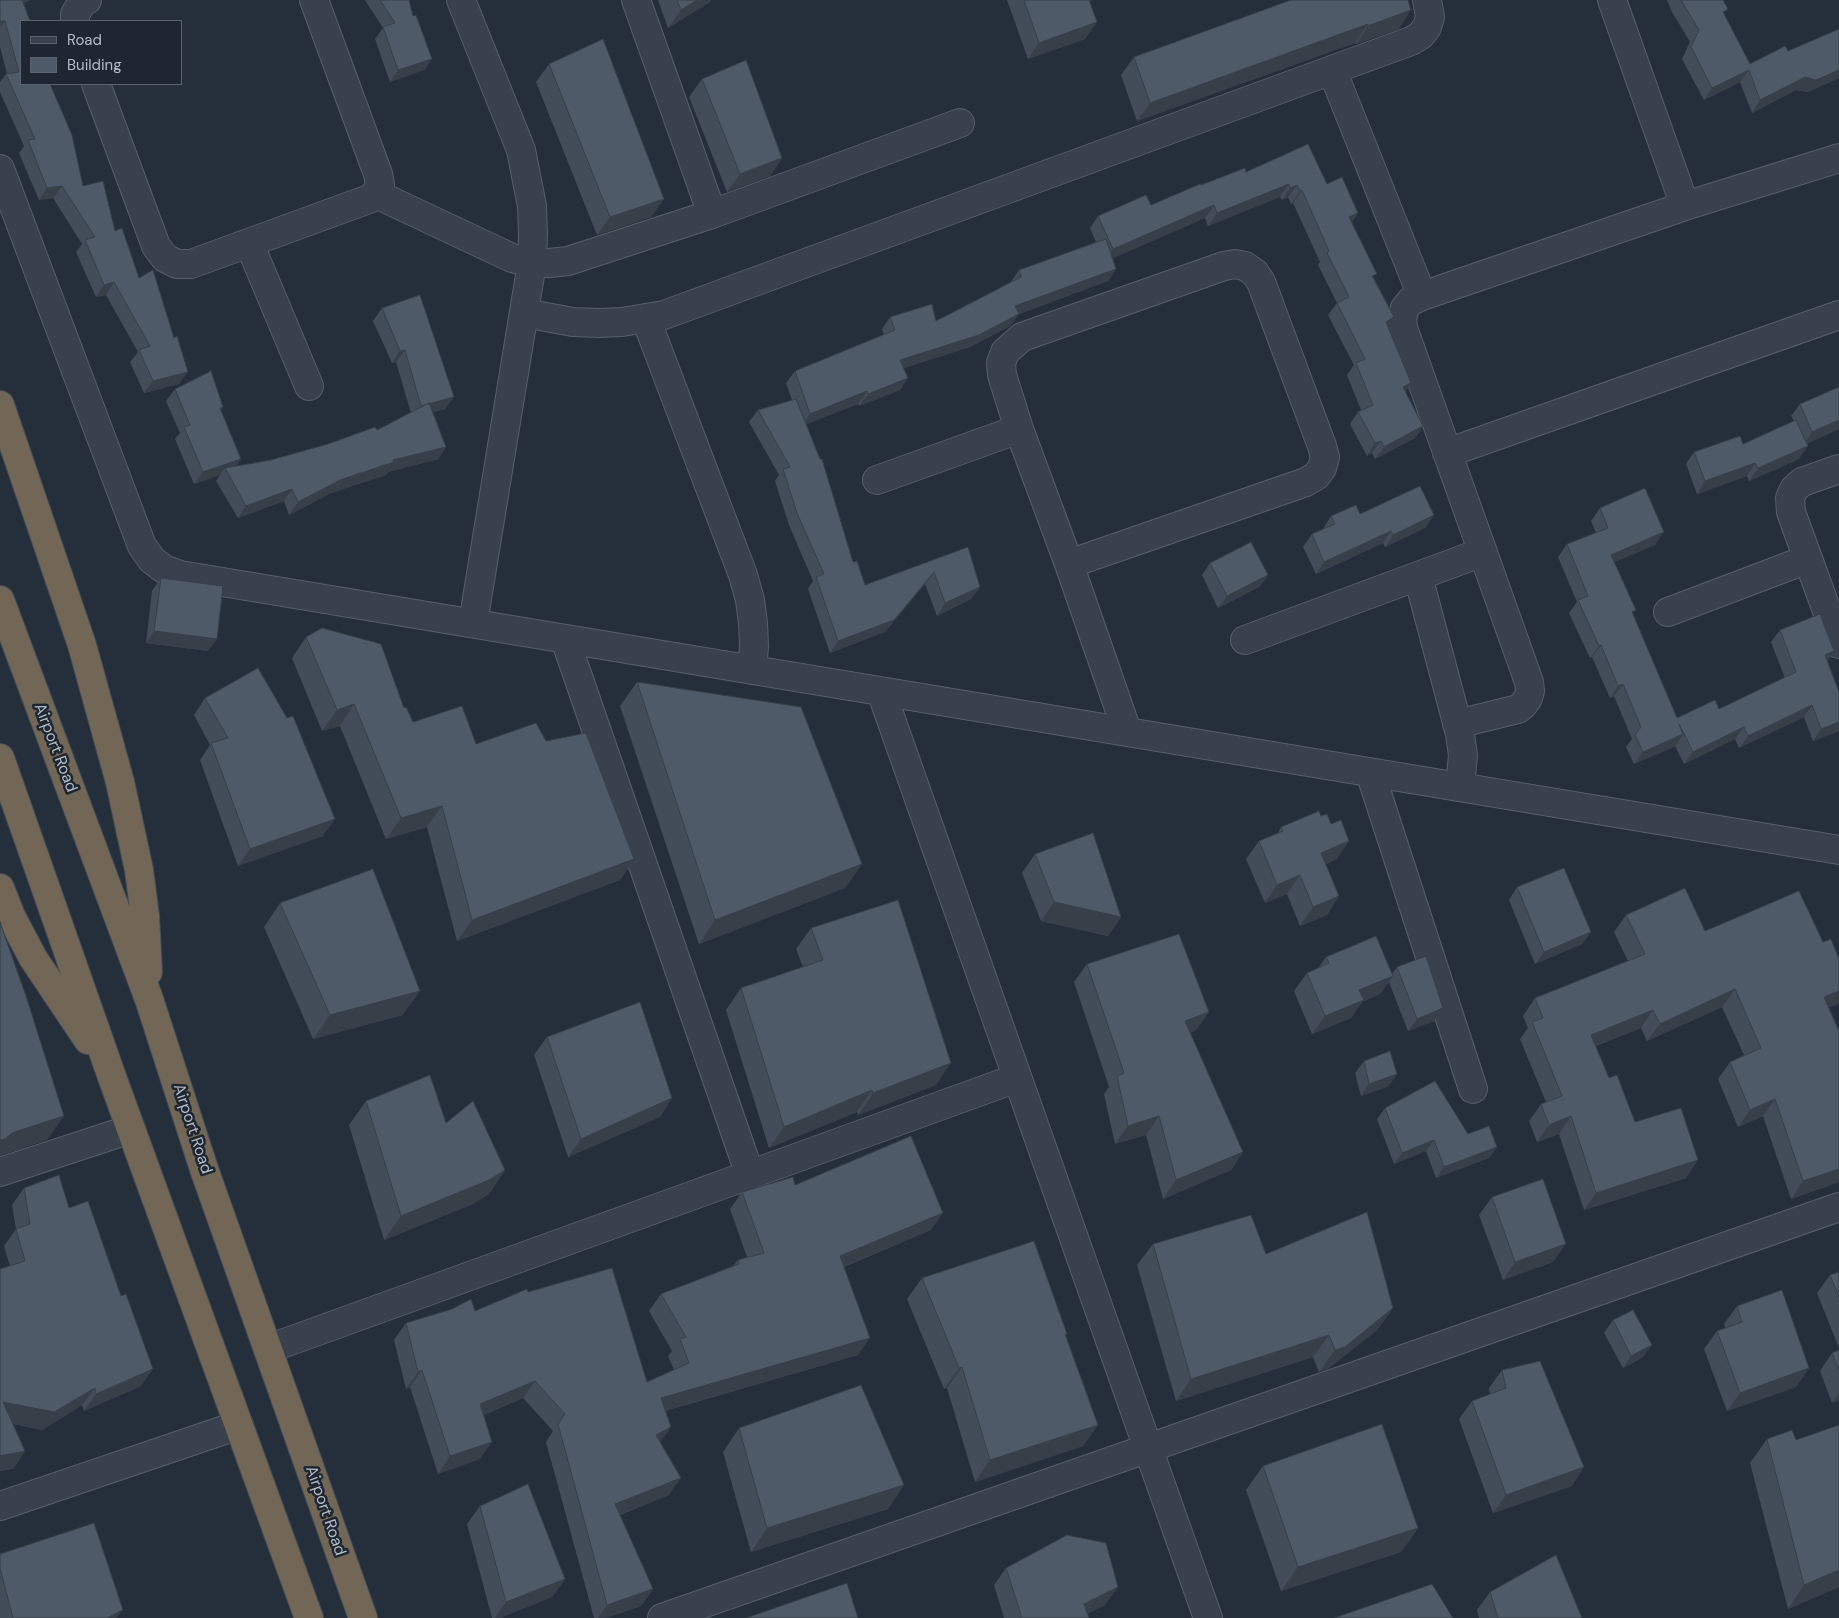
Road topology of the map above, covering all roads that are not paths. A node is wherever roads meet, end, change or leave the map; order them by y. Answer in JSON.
{"nodes":[{"id":1,"x":87,"y":0,"type":"edge"},
{"id":2,"x":314,"y":0,"type":"edge"},
{"id":3,"x":460,"y":0,"type":"edge"},
{"id":4,"x":636,"y":0,"type":"edge"},
{"id":5,"x":1427,"y":0,"type":"edge"},
{"id":6,"x":1612,"y":0,"type":"edge"},
{"id":7,"x":75,"y":20,"type":"edge"},
{"id":8,"x":1332,"y":70,"type":"junction"},
{"id":9,"x":96,"y":85,"type":"edge"},
{"id":10,"x":960,"y":123,"type":"dead end"},
{"id":11,"x":1839,"y":158,"type":"edge"},
{"id":12,"x":0,"y":170,"type":"edge"},
{"id":13,"x":376,"y":194,"type":"junction"},
{"id":14,"x":1685,"y":206,"type":"junction"},
{"id":15,"x":712,"y":214,"type":"junction"},
{"id":16,"x":248,"y":243,"type":"junction"},
{"id":17,"x":532,"y":263,"type":"junction"},
{"id":18,"x":1422,"y":296,"type":"junction"},
{"id":19,"x":524,"y":313,"type":"junction"},
{"id":20,"x":1839,"y":315,"type":"edge"},
{"id":21,"x":646,"y":319,"type":"junction"},
{"id":22,"x":309,"y":386,"type":"dead end"},
{"id":23,"x":0,"y":405,"type":"edge"},
{"id":24,"x":1019,"y":429,"type":"junction"},
{"id":25,"x":1447,"y":453,"type":"junction"},
{"id":26,"x":1839,"y":469,"type":"edge"},
{"id":27,"x":877,"y":480,"type":"dead end"},
{"id":28,"x":1483,"y":552,"type":"junction"},
{"id":29,"x":1808,"y":560,"type":"junction"},
{"id":30,"x":1069,"y":564,"type":"junction"},
{"id":31,"x":1418,"y":576,"type":"junction"},
{"id":32,"x":0,"y":600,"type":"edge"},
{"id":33,"x":1668,"y":612,"type":"dead end"},
{"id":34,"x":473,"y":623,"type":"junction"},
{"id":35,"x":565,"y":639,"type":"junction"},
{"id":36,"x":1246,"y":640,"type":"dead end"},
{"id":37,"x":1839,"y":644,"type":"edge"},
{"id":38,"x":752,"y":670,"type":"junction"},
{"id":39,"x":881,"y":692,"type":"junction"},
{"id":40,"x":1457,"y":724,"type":"junction"},
{"id":41,"x":1127,"y":731,"type":"junction"},
{"id":42,"x":0,"y":758,"type":"edge"},
{"id":43,"x":1370,"y":772,"type":"junction"},
{"id":44,"x":1460,"y":787,"type":"junction"},
{"id":45,"x":1839,"y":850,"type":"edge"},
{"id":46,"x":0,"y":888,"type":"edge"},
{"id":47,"x":149,"y":998,"type":"junction"},
{"id":48,"x":112,"y":1077,"type":"junction"},
{"id":49,"x":1017,"y":1078,"type":"junction"},
{"id":50,"x":1473,"y":1089,"type":"dead end"},
{"id":51,"x":131,"y":1129,"type":"junction"},
{"id":52,"x":0,"y":1172,"type":"edge"},
{"id":53,"x":750,"y":1175,"type":"junction"},
{"id":54,"x":1839,"y":1207,"type":"edge"},
{"id":55,"x":268,"y":1349,"type":"junction"},
{"id":56,"x":238,"y":1425,"type":"junction"},
{"id":57,"x":1148,"y":1449,"type":"junction"},
{"id":58,"x":0,"y":1506,"type":"edge"},
{"id":59,"x":309,"y":1618,"type":"edge"},
{"id":60,"x":363,"y":1618,"type":"edge"},
{"id":61,"x":662,"y":1618,"type":"edge"},
{"id":62,"x":1208,"y":1618,"type":"edge"}],
"edges":[{"from":1,"to":7,"type":"street"},
{"from":2,"to":13,"type":"street"},
{"from":3,"to":17,"type":"street"},
{"from":4,"to":15,"type":"street"},
{"from":5,"to":8,"type":"street"},
{"from":6,"to":14,"type":"street"},
{"from":8,"to":18,"type":"street"},
{"from":8,"to":21,"type":"street"},
{"from":9,"to":16,"type":"street"},
{"from":10,"to":15,"type":"street"},
{"from":11,"to":14,"type":"street"},
{"from":12,"to":34,"type":"street"},
{"from":13,"to":16,"type":"street"},
{"from":13,"to":17,"type":"street"},
{"from":14,"to":18,"type":"street"},
{"from":15,"to":17,"type":"street"},
{"from":16,"to":22,"type":"street"},
{"from":17,"to":19,"type":"street"},
{"from":18,"to":25,"type":"street"},
{"from":19,"to":21,"type":"street"},
{"from":19,"to":34,"type":"street"},
{"from":20,"to":25,"type":"street"},
{"from":21,"to":38,"type":"street"},
{"from":23,"to":47,"type":"highway"},
{"from":24,"to":27,"type":"street"},
{"from":24,"to":30,"type":"street"},
{"from":24,"to":30,"type":"street"},
{"from":25,"to":28,"type":"street"},
{"from":26,"to":29,"type":"street"},
{"from":28,"to":31,"type":"street"},
{"from":28,"to":40,"type":"street"},
{"from":29,"to":33,"type":"street"},
{"from":29,"to":37,"type":"street"},
{"from":30,"to":41,"type":"street"},
{"from":31,"to":36,"type":"street"},
{"from":31,"to":40,"type":"street"},
{"from":32,"to":47,"type":"highway","name":"Airport Road"},
{"from":34,"to":35,"type":"street"},
{"from":35,"to":38,"type":"street"},
{"from":35,"to":53,"type":"street"},
{"from":38,"to":39,"type":"street"},
{"from":39,"to":41,"type":"street"},
{"from":39,"to":49,"type":"street"},
{"from":40,"to":44,"type":"street"},
{"from":41,"to":43,"type":"street"},
{"from":42,"to":48,"type":"highway"},
{"from":43,"to":44,"type":"street"},
{"from":43,"to":50,"type":"street"},
{"from":44,"to":45,"type":"street"},
{"from":46,"to":48,"type":"highway"},
{"from":47,"to":55,"type":"highway","name":"Airport Road"},
{"from":48,"to":51,"type":"highway"},
{"from":49,"to":53,"type":"street"},
{"from":49,"to":57,"type":"street"},
{"from":51,"to":52,"type":"street"},
{"from":51,"to":56,"type":"highway"},
{"from":53,"to":55,"type":"street"},
{"from":54,"to":57,"type":"street"},
{"from":55,"to":60,"type":"highway","name":"Airport Road"},
{"from":56,"to":58,"type":"street"},
{"from":56,"to":59,"type":"highway"},
{"from":57,"to":61,"type":"street"},
{"from":57,"to":62,"type":"street"}]}
